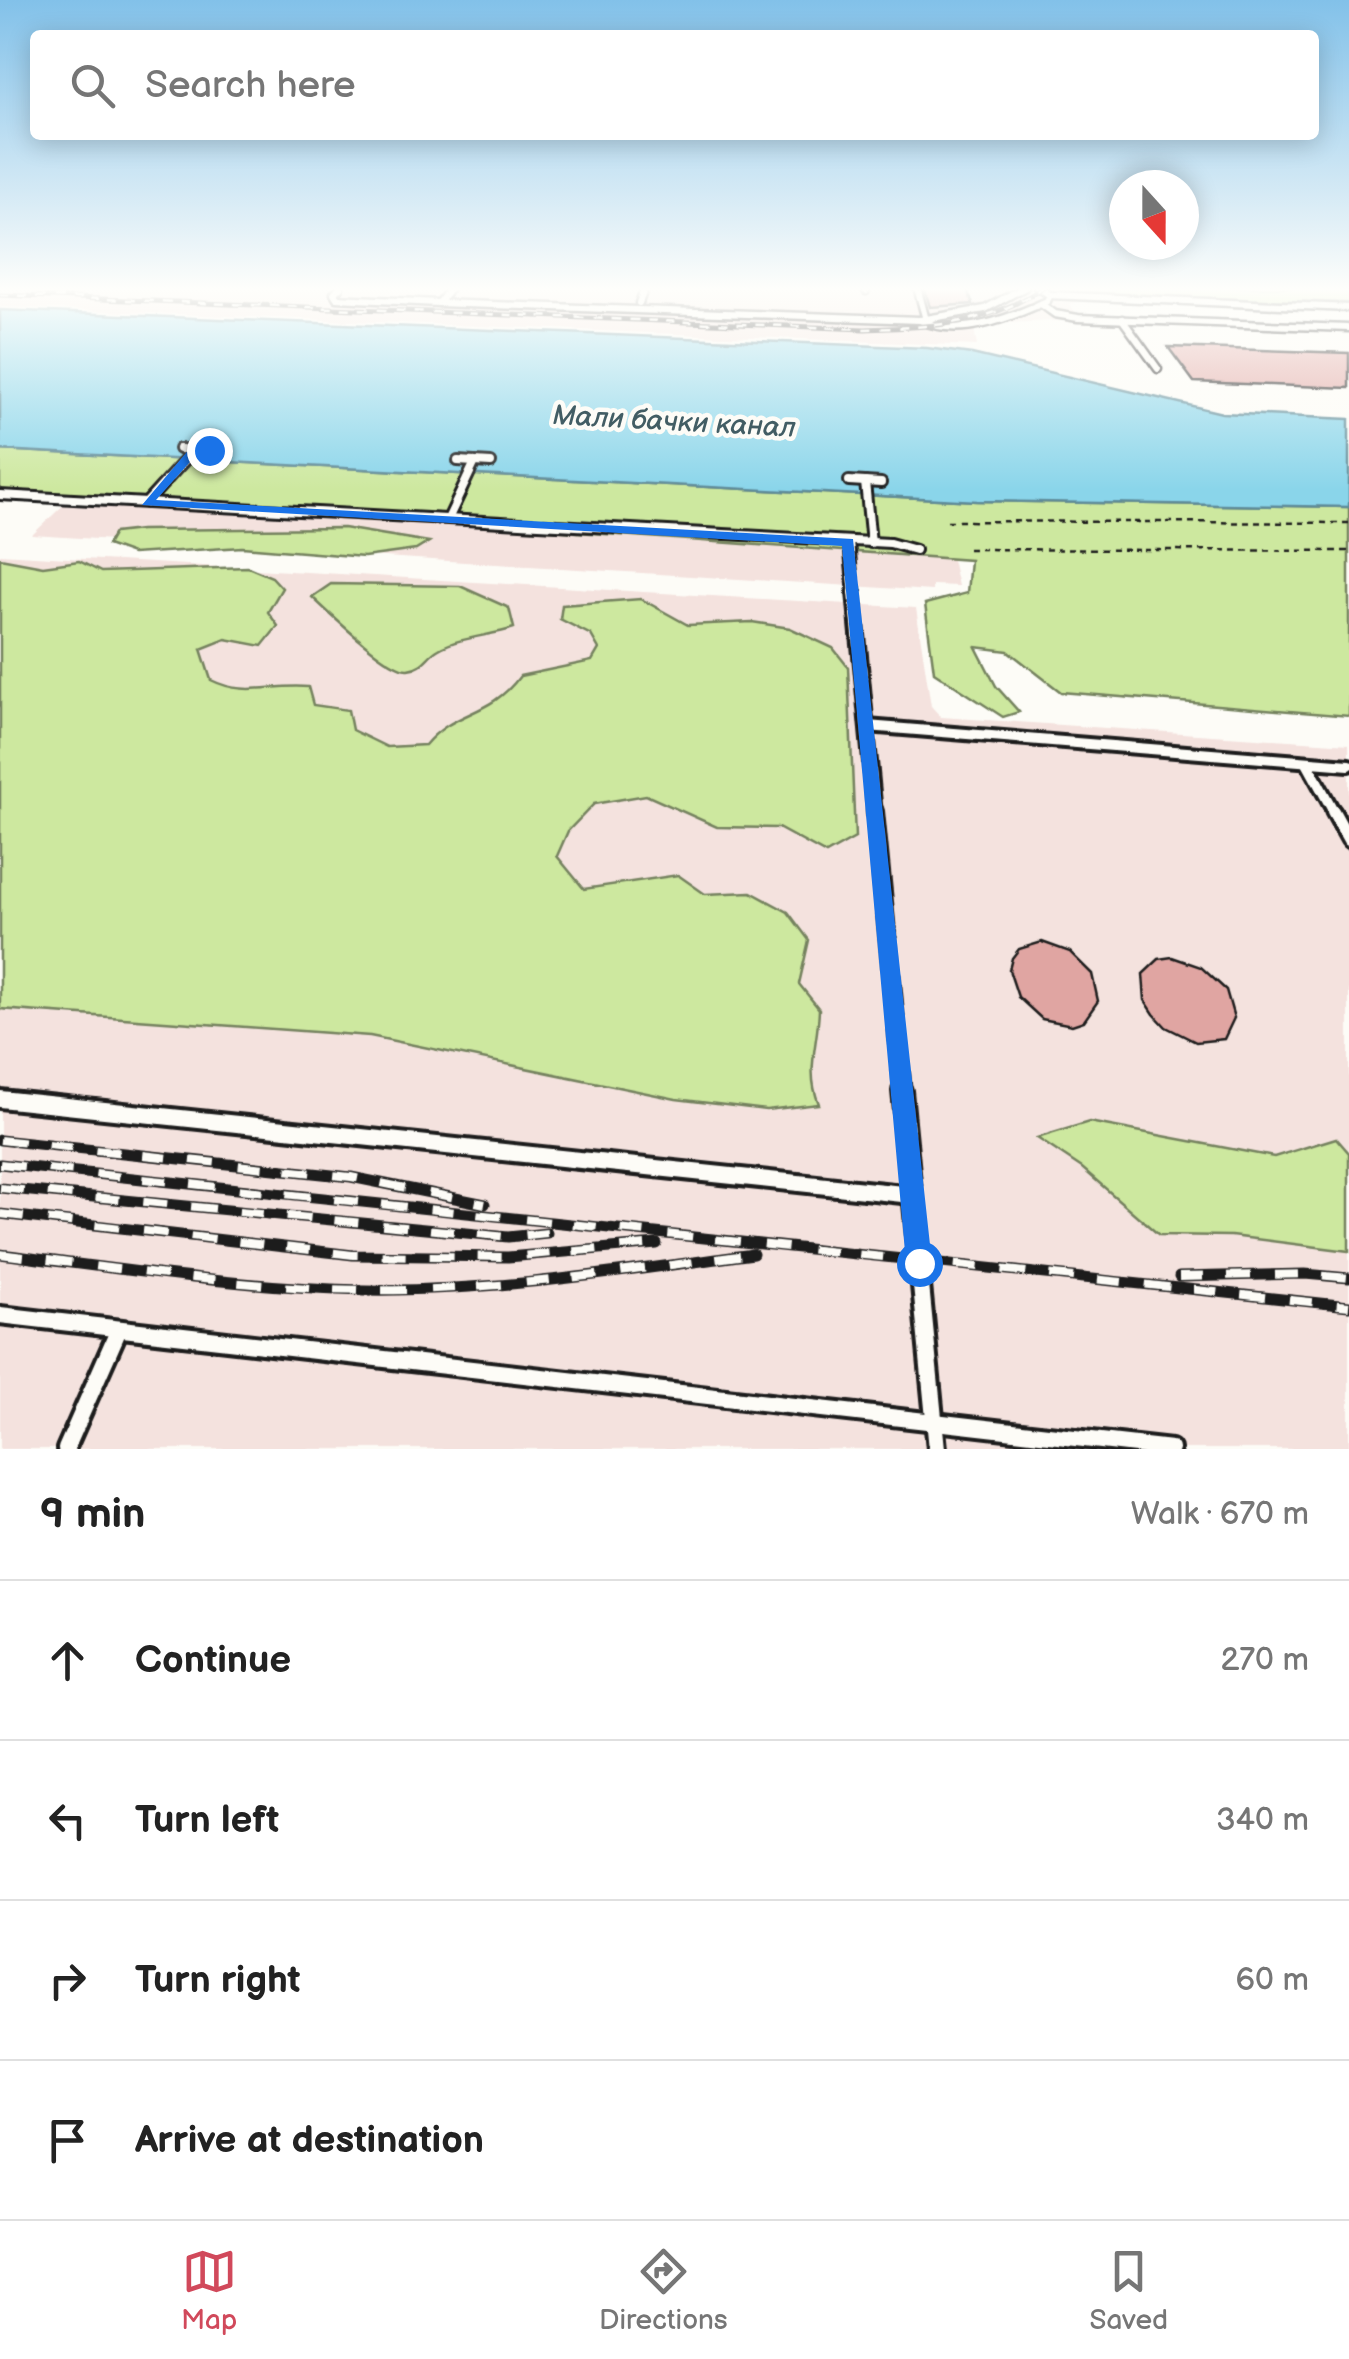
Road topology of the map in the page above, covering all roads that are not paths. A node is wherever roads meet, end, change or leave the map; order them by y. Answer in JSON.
{"nodes":[{"id":1,"x":1147,"y":355,"type":"edge"},
{"id":2,"x":1158,"y":370,"type":"dead end"},
{"id":3,"x":180,"y":448,"type":"dead end"},
{"id":4,"x":195,"y":450,"type":"junction"},
{"id":5,"x":209,"y":450,"type":"dead end"},
{"id":6,"x":458,"y":461,"type":"dead end"},
{"id":7,"x":475,"y":462,"type":"junction"},
{"id":8,"x":491,"y":462,"type":"dead end"},
{"id":9,"x":848,"y":481,"type":"dead end"},
{"id":10,"x":865,"y":482,"type":"junction"},
{"id":11,"x":881,"y":483,"type":"dead end"},
{"id":12,"x":0,"y":494,"type":"edge"},
{"id":13,"x":146,"y":503,"type":"junction"},
{"id":14,"x":448,"y":517,"type":"junction"},
{"id":15,"x":848,"y":542,"type":"junction"},
{"id":16,"x":871,"y":543,"type":"junction"},
{"id":17,"x":915,"y":550,"type":"dead end"},
{"id":18,"x":868,"y":726,"type":"junction"},
{"id":19,"x":1307,"y":763,"type":"junction"},
{"id":20,"x":1349,"y":766,"type":"edge"},
{"id":21,"x":1349,"y":840,"type":"edge"},
{"id":22,"x":0,"y":1099,"type":"edge"},
{"id":23,"x":912,"y":1195,"type":"junction"},
{"id":24,"x":0,"y":1315,"type":"edge"},
{"id":25,"x":119,"y":1329,"type":"junction"},
{"id":26,"x":934,"y":1419,"type":"junction"},
{"id":27,"x":66,"y":1449,"type":"edge"},
{"id":28,"x":937,"y":1449,"type":"edge"},
{"id":29,"x":1171,"y":1449,"type":"edge"}],
"edges":[{"from":1,"to":2,"type":"lane"},
{"from":3,"to":4,"type":"lane"},
{"from":4,"to":5,"type":"lane"},
{"from":4,"to":13,"type":"lane"},
{"from":6,"to":7,"type":"lane"},
{"from":7,"to":8,"type":"lane"},
{"from":7,"to":14,"type":"lane"},
{"from":9,"to":10,"type":"lane"},
{"from":10,"to":11,"type":"lane"},
{"from":10,"to":16,"type":"lane"},
{"from":12,"to":13,"type":"lane"},
{"from":13,"to":14,"type":"lane"},
{"from":14,"to":15,"type":"lane"},
{"from":15,"to":16,"type":"lane"},
{"from":15,"to":18,"type":"lane"},
{"from":16,"to":17,"type":"lane"},
{"from":18,"to":19,"type":"lane"},
{"from":18,"to":23,"type":"lane"},
{"from":19,"to":20,"type":"lane"},
{"from":19,"to":21,"type":"lane"},
{"from":22,"to":23,"type":"lane"},
{"from":23,"to":26,"type":"lane"},
{"from":24,"to":25,"type":"lane"},
{"from":25,"to":26,"type":"lane"},
{"from":25,"to":27,"type":"lane"},
{"from":26,"to":28,"type":"lane"},
{"from":26,"to":29,"type":"lane"}]}
